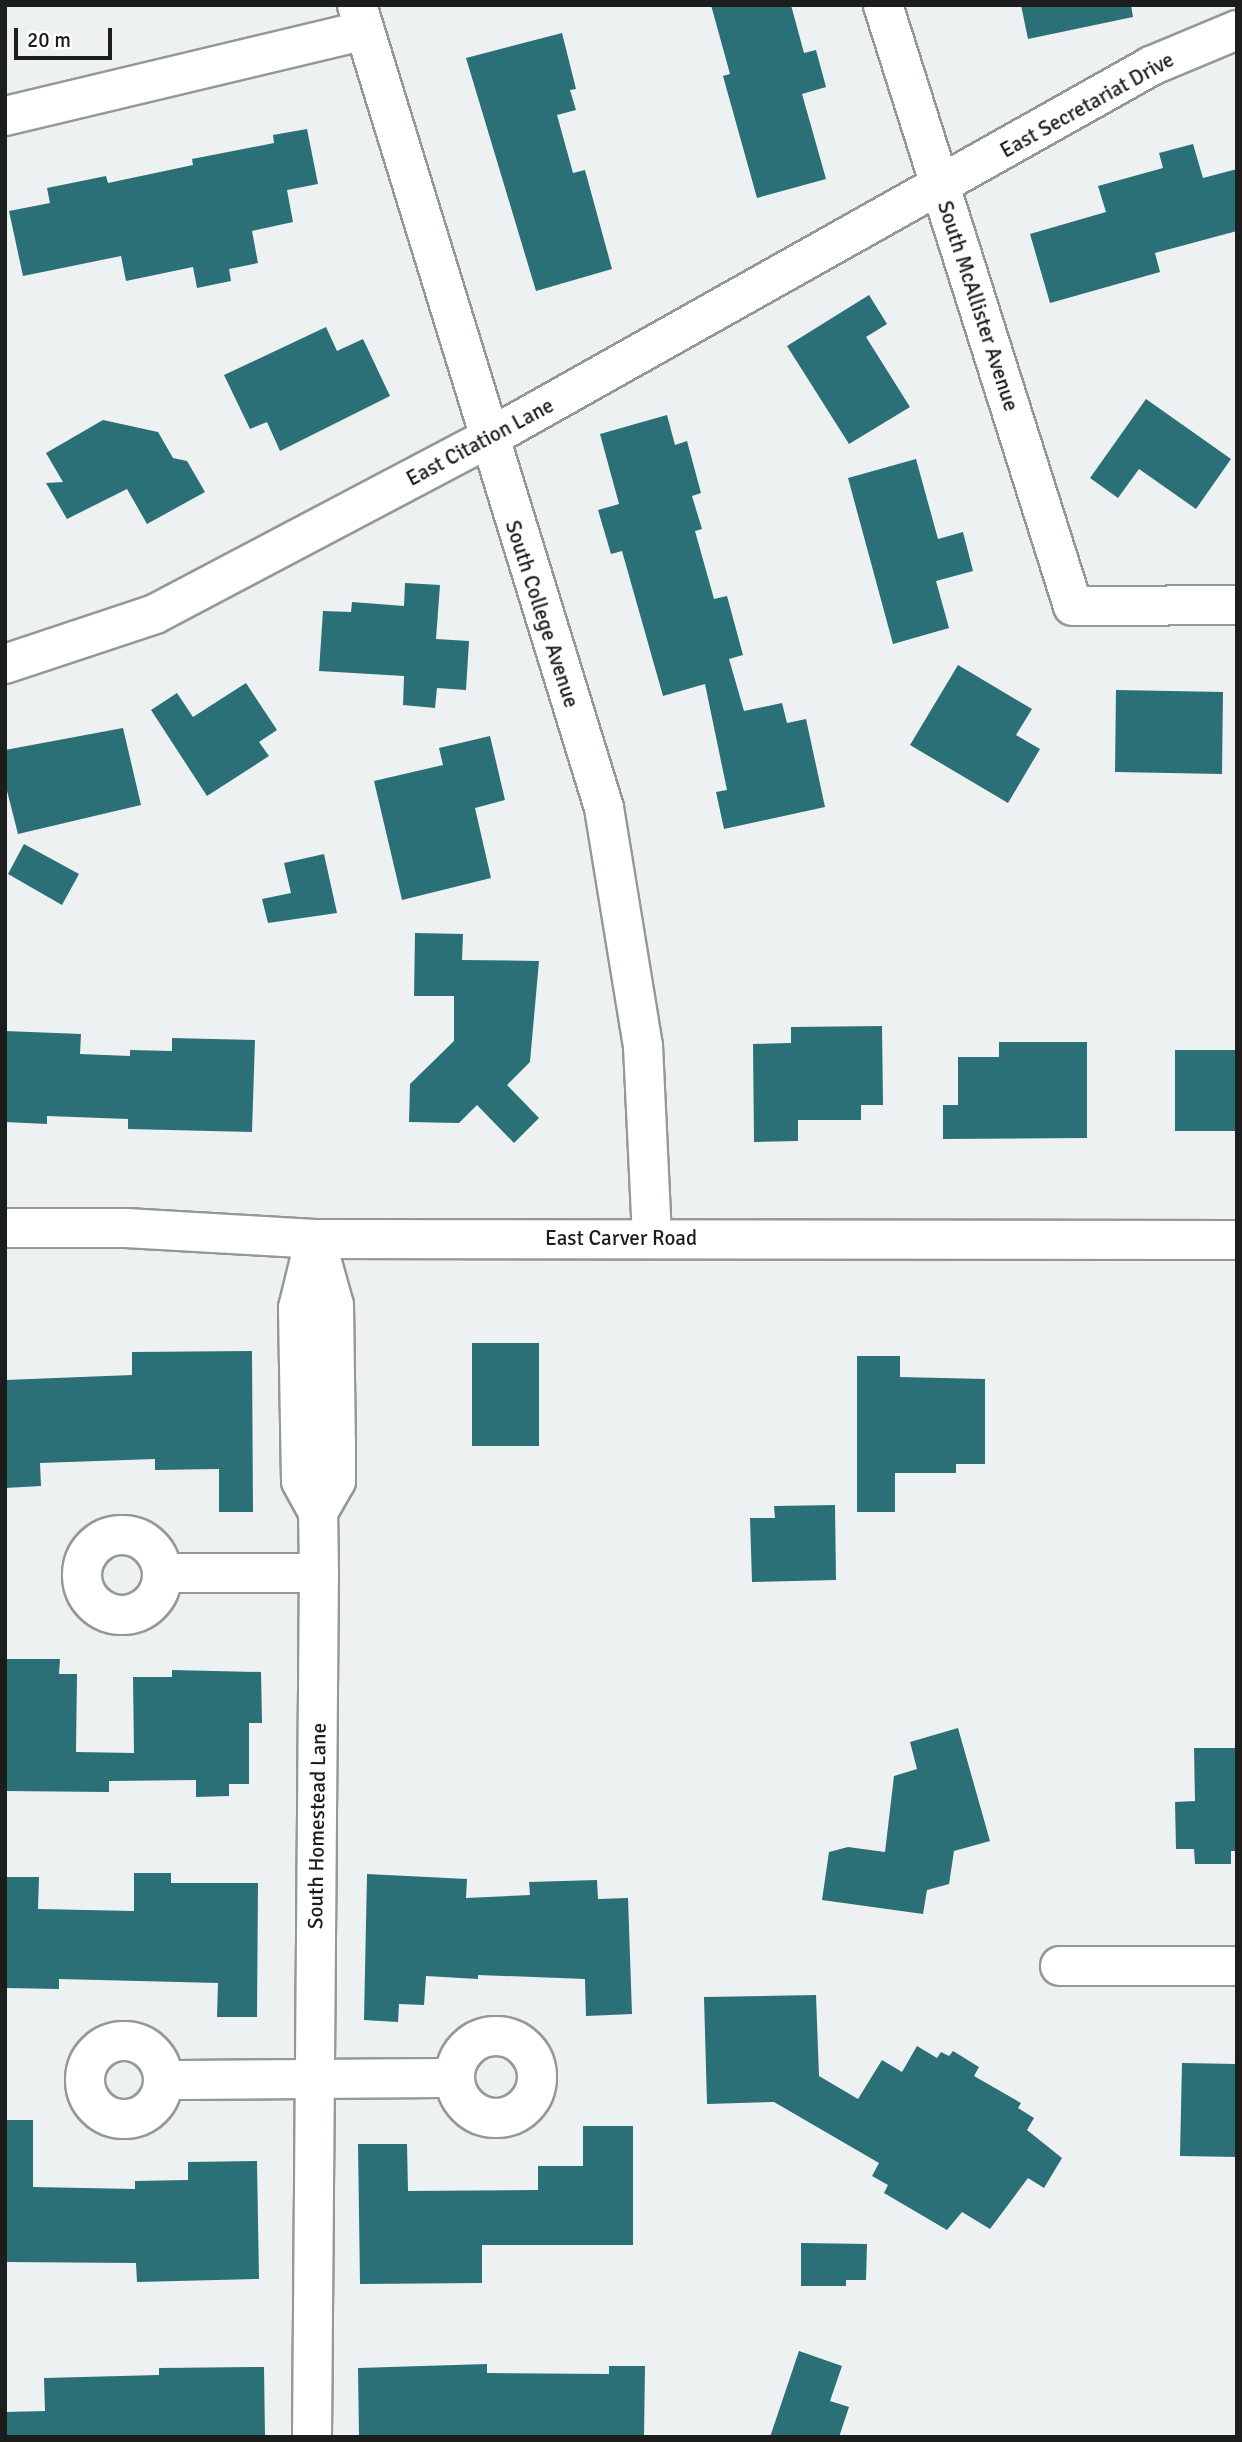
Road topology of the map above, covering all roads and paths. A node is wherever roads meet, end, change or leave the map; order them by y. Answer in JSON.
{"nodes":[{"id":1,"x":883,"y":5,"type":"edge"},
{"id":2,"x":360,"y":18,"type":"edge"},
{"id":3,"x":1237,"y":30,"type":"edge"},
{"id":4,"x":5,"y":116,"type":"edge"},
{"id":5,"x":940,"y":186,"type":"junction"},
{"id":6,"x":487,"y":439,"type":"junction"},
{"id":7,"x":1237,"y":605,"type":"edge"},
{"id":8,"x":5,"y":664,"type":"edge"},
{"id":9,"x":5,"y":1228,"type":"edge"},
{"id":10,"x":652,"y":1238,"type":"junction"},
{"id":11,"x":315,"y":1239,"type":"junction"},
{"id":12,"x":1237,"y":1240,"type":"edge"},
{"id":13,"x":163,"y":1573,"type":"dead end"},
{"id":14,"x":319,"y":1573,"type":"junction"},
{"id":15,"x":1060,"y":1966,"type":"dead end"},
{"id":16,"x":1237,"y":1966,"type":"edge"},
{"id":17,"x":454,"y":2078,"type":"dead end"},
{"id":18,"x":314,"y":2079,"type":"junction"},
{"id":19,"x":164,"y":2080,"type":"dead end"},
{"id":20,"x":312,"y":2437,"type":"edge"}],
"edges":[{"from":1,"to":5,"type":"street","name":"South McAllister Avenue"},
{"from":2,"to":4,"type":"street"},
{"from":2,"to":6,"type":"street","name":"South College Avenue"},
{"from":3,"to":5,"type":"street","name":"East Secretariat Drive"},
{"from":5,"to":6,"type":"street","name":"East Citation Lane"},
{"from":5,"to":7,"type":"street","name":"South McAllister Avenue"},
{"from":6,"to":8,"type":"street","name":"East Citation Lane"},
{"from":6,"to":10,"type":"street","name":"South College Avenue"},
{"from":9,"to":11,"type":"street","name":"East Carver Road"},
{"from":10,"to":11,"type":"street","name":"East Carver Road"},
{"from":10,"to":12,"type":"street","name":"East Carver Road"},
{"from":11,"to":14,"type":"street","name":"South Homestead Lane"},
{"from":13,"to":14,"type":"street"},
{"from":14,"to":18,"type":"street","name":"South Homestead Lane"},
{"from":15,"to":16,"type":"street"},
{"from":17,"to":18,"type":"street"},
{"from":18,"to":19,"type":"street"},
{"from":18,"to":20,"type":"street","name":"South Homestead Lane"}]}
